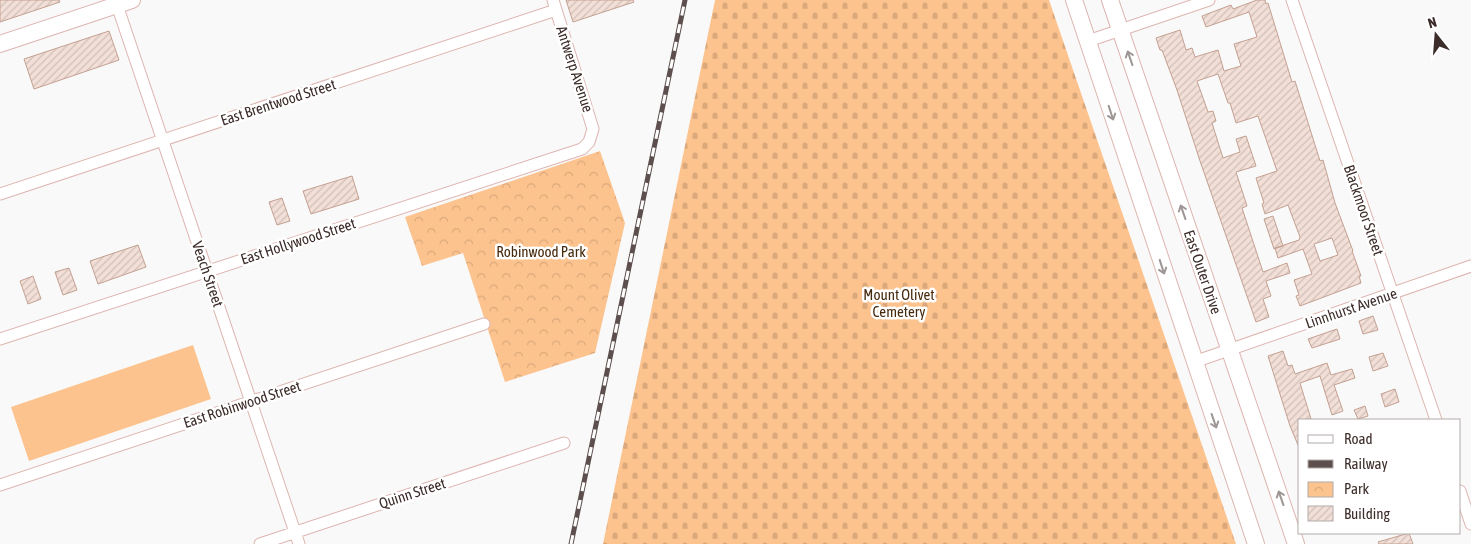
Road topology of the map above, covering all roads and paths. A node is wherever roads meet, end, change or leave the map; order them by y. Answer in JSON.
{"nodes":[{"id":1,"x":1074,"y":0,"type":"edge"},
{"id":2,"x":1110,"y":0,"type":"edge"},
{"id":3,"x":1209,"y":0,"type":"edge"},
{"id":4,"x":1292,"y":0,"type":"edge"},
{"id":5,"x":125,"y":2,"type":"edge"},
{"id":6,"x":555,"y":5,"type":"edge"},
{"id":7,"x":1120,"y":30,"type":"junction"},
{"id":8,"x":1088,"y":41,"type":"junction"},
{"id":9,"x":0,"y":44,"type":"edge"},
{"id":10,"x":591,"y":137,"type":"joint"},
{"id":11,"x":163,"y":140,"type":"junction"},
{"id":12,"x":0,"y":194,"type":"edge"},
{"id":13,"x":1471,"y":266,"type":"edge"},
{"id":14,"x":207,"y":271,"type":"junction"},
{"id":15,"x":1392,"y":294,"type":"junction"},
{"id":16,"x":484,"y":324,"type":"dead end"},
{"id":17,"x":0,"y":339,"type":"edge"},
{"id":18,"x":1230,"y":350,"type":"junction"},
{"id":19,"x":1194,"y":362,"type":"junction"},
{"id":20,"x":251,"y":402,"type":"junction"},
{"id":21,"x":1436,"y":419,"type":"edge"},
{"id":22,"x":564,"y":443,"type":"dead end"},
{"id":23,"x":0,"y":485,"type":"edge"},
{"id":24,"x":1461,"y":494,"type":"edge"},
{"id":25,"x":1471,"y":524,"type":"edge"},
{"id":26,"x":295,"y":532,"type":"junction"},
{"id":27,"x":260,"y":544,"type":"edge"},
{"id":28,"x":298,"y":544,"type":"edge"},
{"id":29,"x":1256,"y":544,"type":"edge"},
{"id":30,"x":1296,"y":544,"type":"edge"}],
"edges":[{"from":1,"to":8,"type":"main road"},
{"from":2,"to":7,"type":"main road","name":"East Outer Drive"},
{"from":3,"to":7,"type":"street"},
{"from":4,"to":15,"type":"street","name":"Blackmoor Street"},
{"from":5,"to":9,"type":"main road"},
{"from":5,"to":11,"type":"street","name":"Veach Street"},
{"from":6,"to":10,"type":"street","name":"Antwerp Avenue"},
{"from":6,"to":11,"type":"street","name":"East Brentwood Street"},
{"from":7,"to":8,"type":"street"},
{"from":18,"to":7,"type":"main road","name":"East Outer Drive","one_way":true},
{"from":8,"to":19,"type":"main road","one_way":true},
{"from":10,"to":14,"type":"street","name":"East Hollywood Street"},
{"from":11,"to":12,"type":"street","name":"East Brentwood Street"},
{"from":11,"to":14,"type":"street","name":"Veach Street"},
{"from":13,"to":15,"type":"street","name":"Linnhurst Avenue"},
{"from":14,"to":17,"type":"street","name":"East Hollywood Street"},
{"from":14,"to":20,"type":"street","name":"Veach Street"},
{"from":15,"to":18,"type":"street","name":"Linnhurst Avenue"},
{"from":15,"to":21,"type":"street","name":"Blackmoor Street"},
{"from":16,"to":20,"type":"street","name":"East Robinwood Street"},
{"from":18,"to":19,"type":"street","name":"Linnhurst Avenue"},
{"from":30,"to":18,"type":"main road","name":"East Outer Drive","one_way":true},
{"from":19,"to":29,"type":"main road","one_way":true},
{"from":20,"to":23,"type":"street","name":"East Robinwood Street"},
{"from":20,"to":26,"type":"street","name":"Veach Street"},
{"from":22,"to":26,"type":"street","name":"Quinn Street"},
{"from":24,"to":25,"type":"street"},
{"from":26,"to":27,"type":"street","name":"Quinn Street"},
{"from":26,"to":28,"type":"street","name":"Veach Street"}]}
